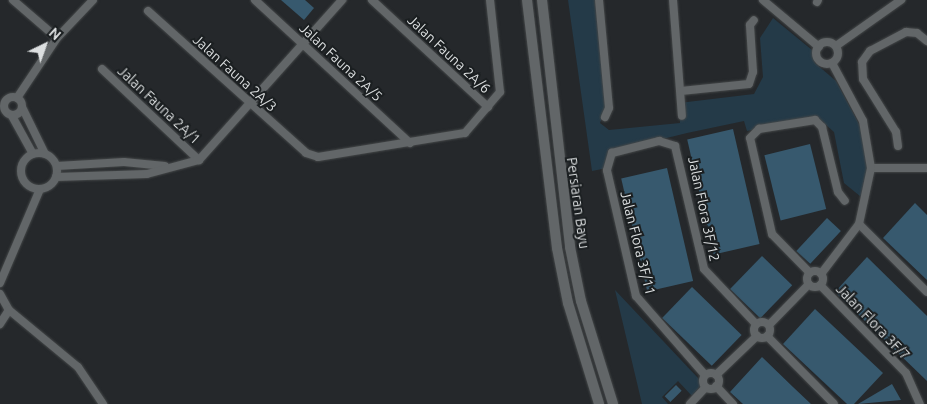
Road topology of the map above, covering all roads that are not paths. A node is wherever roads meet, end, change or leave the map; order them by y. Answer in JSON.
{"nodes":[{"id":1,"x":13,"y":0,"type":"edge"},
{"id":2,"x":93,"y":0,"type":"edge"},
{"id":3,"x":255,"y":0,"type":"edge"},
{"id":4,"x":342,"y":0,"type":"edge"},
{"id":5,"x":372,"y":0,"type":"edge"},
{"id":6,"x":490,"y":0,"type":"edge"},
{"id":7,"x":527,"y":0,"type":"edge"},
{"id":8,"x":542,"y":0,"type":"edge"},
{"id":9,"x":599,"y":0,"type":"edge"},
{"id":10,"x":673,"y":0,"type":"edge"},
{"id":11,"x":763,"y":0,"type":"edge"},
{"id":12,"x":901,"y":0,"type":"edge"},
{"id":13,"x":148,"y":11,"type":"dead end"},
{"id":14,"x":754,"y":20,"type":"dead end"},
{"id":15,"x":57,"y":38,"type":"junction"},
{"id":16,"x":927,"y":41,"type":"edge"},
{"id":17,"x":303,"y":44,"type":"junction"},
{"id":18,"x":836,"y":46,"type":"junction"},
{"id":19,"x":818,"y":47,"type":"junction"},
{"id":20,"x":832,"y":63,"type":"junction"},
{"id":21,"x":102,"y":70,"type":"dead end"},
{"id":22,"x":681,"y":92,"type":"junction"},
{"id":23,"x":17,"y":98,"type":"junction"},
{"id":24,"x":250,"y":102,"type":"junction"},
{"id":25,"x":2,"y":104,"type":"edge"},
{"id":26,"x":22,"y":107,"type":"junction"},
{"id":27,"x":488,"y":107,"type":"junction"},
{"id":28,"x":12,"y":116,"type":"junction"},
{"id":29,"x":682,"y":116,"type":"dead end"},
{"id":30,"x":605,"y":117,"type":"dead end"},
{"id":31,"x":410,"y":143,"type":"junction"},
{"id":32,"x":640,"y":145,"type":"joint"},
{"id":33,"x":898,"y":146,"type":"dead end"},
{"id":34,"x":33,"y":154,"type":"junction"},
{"id":35,"x":45,"y":154,"type":"junction"},
{"id":36,"x":199,"y":160,"type":"junction"},
{"id":37,"x":56,"y":166,"type":"junction"},
{"id":38,"x":169,"y":167,"type":"junction"},
{"id":39,"x":871,"y":168,"type":"junction"},
{"id":40,"x":927,"y":168,"type":"edge"},
{"id":41,"x":56,"y":177,"type":"junction"},
{"id":42,"x":28,"y":185,"type":"junction"},
{"id":43,"x":40,"y":189,"type":"junction"},
{"id":44,"x":845,"y":201,"type":"dead end"},
{"id":45,"x":31,"y":202,"type":"junction"},
{"id":46,"x":859,"y":224,"type":"junction"},
{"id":47,"x":810,"y":273,"type":"junction"},
{"id":48,"x":821,"y":274,"type":"junction"},
{"id":49,"x":1,"y":282,"type":"edge"},
{"id":50,"x":810,"y":284,"type":"junction"},
{"id":51,"x":820,"y":285,"type":"junction"},
{"id":52,"x":927,"y":292,"type":"edge"},
{"id":53,"x":2,"y":296,"type":"edge"},
{"id":54,"x":9,"y":310,"type":"junction"},
{"id":55,"x":20,"y":322,"type":"junction"},
{"id":56,"x":2,"y":323,"type":"edge"},
{"id":57,"x":756,"y":324,"type":"junction"},
{"id":58,"x":769,"y":325,"type":"junction"},
{"id":59,"x":757,"y":336,"type":"junction"},
{"id":60,"x":767,"y":336,"type":"junction"},
{"id":61,"x":705,"y":375,"type":"junction"},
{"id":62,"x":716,"y":375,"type":"junction"},
{"id":63,"x":716,"y":386,"type":"junction"},
{"id":64,"x":706,"y":387,"type":"junction"},
{"id":65,"x":103,"y":404,"type":"edge"},
{"id":66,"x":599,"y":404,"type":"edge"},
{"id":67,"x":614,"y":404,"type":"edge"},
{"id":68,"x":690,"y":404,"type":"edge"},
{"id":69,"x":733,"y":404,"type":"edge"},
{"id":70,"x":834,"y":404,"type":"edge"},
{"id":71,"x":920,"y":404,"type":"edge"}],
"edges":[{"from":1,"to":15,"type":"street"},
{"from":2,"to":15,"type":"street"},
{"from":3,"to":17,"type":"street","name":"Jalan Fauna 2A/5"},
{"from":4,"to":17,"type":"street"},
{"from":5,"to":27,"type":"street","name":"Jalan Fauna 2A/6"},
{"from":6,"to":27,"type":"street"},
{"from":7,"to":66,"type":"main road","name":"Persiaran Bayu"},
{"from":8,"to":67,"type":"main road","name":"Persiaran Bayu"},
{"from":9,"to":30,"type":"street"},
{"from":10,"to":22,"type":"street"},
{"from":11,"to":19,"type":"street"},
{"from":12,"to":18,"type":"street"},
{"from":13,"to":24,"type":"street","name":"Jalan Fauna 2A/3"},
{"from":14,"to":22,"type":"street"},
{"from":15,"to":23,"type":"street"},
{"from":16,"to":33,"type":"street"},
{"from":17,"to":24,"type":"street"},
{"from":17,"to":31,"type":"street","name":"Jalan Fauna 2A/5"},
{"from":18,"to":19,"type":"street"},
{"from":18,"to":20,"type":"street"},
{"from":19,"to":20,"type":"street"},
{"from":20,"to":39,"type":"street"},
{"from":21,"to":36,"type":"street","name":"Jalan Fauna 2A/1"},
{"from":22,"to":29,"type":"street"},
{"from":23,"to":25,"type":"street"},
{"from":23,"to":26,"type":"street"},
{"from":24,"to":31,"type":"street","name":"Jalan Fauna 2A/3"},
{"from":24,"to":36,"type":"street"},
{"from":25,"to":28,"type":"street"},
{"from":26,"to":28,"type":"street"},
{"from":26,"to":35,"type":"street"},
{"from":27,"to":31,"type":"street"},
{"from":28,"to":34,"type":"street"},
{"from":32,"to":57,"type":"street","name":"Jalan Flora 3F/12"},
{"from":32,"to":61,"type":"street","name":"Jalan Flora 3F/11"},
{"from":34,"to":35,"type":"street"},
{"from":34,"to":42,"type":"street"},
{"from":35,"to":37,"type":"street"},
{"from":36,"to":38,"type":"street"},
{"from":37,"to":38,"type":"street"},
{"from":37,"to":41,"type":"street"},
{"from":38,"to":41,"type":"street"},
{"from":39,"to":40,"type":"street"},
{"from":39,"to":46,"type":"street"},
{"from":41,"to":43,"type":"street"},
{"from":42,"to":43,"type":"street"},
{"from":42,"to":45,"type":"street"},
{"from":43,"to":45,"type":"street"},
{"from":44,"to":47,"type":"street"},
{"from":45,"to":49,"type":"street"},
{"from":46,"to":48,"type":"street"},
{"from":46,"to":52,"type":"street"},
{"from":47,"to":48,"type":"street"},
{"from":47,"to":50,"type":"street"},
{"from":48,"to":51,"type":"street"},
{"from":49,"to":53,"type":"street"},
{"from":50,"to":51,"type":"street"},
{"from":50,"to":58,"type":"street"},
{"from":51,"to":71,"type":"street","name":"Jalan Flora 3F/7"},
{"from":53,"to":54,"type":"street"},
{"from":54,"to":55,"type":"street"},
{"from":54,"to":56,"type":"street"},
{"from":55,"to":56,"type":"street"},
{"from":55,"to":65,"type":"street"},
{"from":57,"to":58,"type":"street"},
{"from":57,"to":59,"type":"street"},
{"from":58,"to":60,"type":"street"},
{"from":59,"to":60,"type":"street"},
{"from":59,"to":62,"type":"street"},
{"from":60,"to":70,"type":"street"},
{"from":61,"to":62,"type":"street"},
{"from":61,"to":64,"type":"street"},
{"from":62,"to":63,"type":"street"},
{"from":63,"to":64,"type":"street"},
{"from":63,"to":69,"type":"street"},
{"from":64,"to":68,"type":"street"}]}
